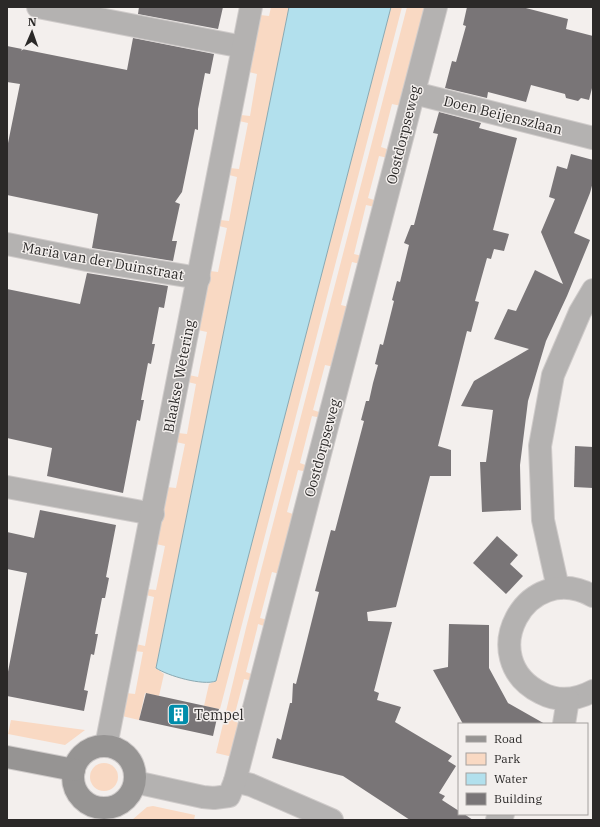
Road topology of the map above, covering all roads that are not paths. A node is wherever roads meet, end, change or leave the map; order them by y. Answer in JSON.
{"nodes":[{"id":1,"x":38,"y":7,"type":"edge"},
{"id":2,"x":251,"y":7,"type":"edge"},
{"id":3,"x":436,"y":7,"type":"edge"},
{"id":4,"x":243,"y":47,"type":"junction"},
{"id":5,"x":414,"y":93,"type":"junction"},
{"id":6,"x":593,"y":138,"type":"edge"},
{"id":7,"x":7,"y":244,"type":"edge"},
{"id":8,"x":198,"y":278,"type":"junction"},
{"id":9,"x":593,"y":290,"type":"edge"},
{"id":10,"x":7,"y":487,"type":"edge"},
{"id":11,"x":152,"y":514,"type":"junction"},
{"id":12,"x":558,"y":588,"type":"junction"},
{"id":13,"x":593,"y":596,"type":"edge"},
{"id":14,"x":593,"y":691,"type":"edge"},
{"id":15,"x":568,"y":699,"type":"junction"},
{"id":16,"x":564,"y":723,"type":"edge"},
{"id":17,"x":106,"y":746,"type":"junction"},
{"id":18,"x":7,"y":757,"type":"edge"},
{"id":19,"x":74,"y":770,"type":"junction"},
{"id":20,"x":235,"y":781,"type":"junction"},
{"id":21,"x":135,"y":782,"type":"junction"},
{"id":22,"x":98,"y":814,"type":"edge"},
{"id":23,"x":332,"y":820,"type":"edge"}],
"edges":[{"from":1,"to":4,"type":"street"},
{"from":2,"to":4,"type":"street","name":"Blaakse Wetering"},
{"from":3,"to":5,"type":"street","name":"Oostdorpseweg"},
{"from":4,"to":8,"type":"street","name":"Blaakse Wetering"},
{"from":5,"to":6,"type":"street","name":"Doen Beijenszlaan"},
{"from":5,"to":20,"type":"street","name":"Oostdorpseweg"},
{"from":7,"to":8,"type":"street","name":"Maria van der Duinstraat"},
{"from":8,"to":11,"type":"street","name":"Blaakse Wetering"},
{"from":9,"to":12,"type":"street"},
{"from":10,"to":11,"type":"street"},
{"from":11,"to":17,"type":"street","name":"Blaakse Wetering"},
{"from":12,"to":13,"type":"street"},
{"from":12,"to":15,"type":"street"},
{"from":14,"to":15,"type":"street"},
{"from":15,"to":16,"type":"street"},
{"from":17,"to":19,"type":"street"},
{"from":17,"to":21,"type":"street"},
{"from":18,"to":19,"type":"street"},
{"from":19,"to":22,"type":"street"},
{"from":20,"to":21,"type":"street","name":"Oostdorpseweg"},
{"from":20,"to":23,"type":"street"},
{"from":21,"to":22,"type":"street"}]}
